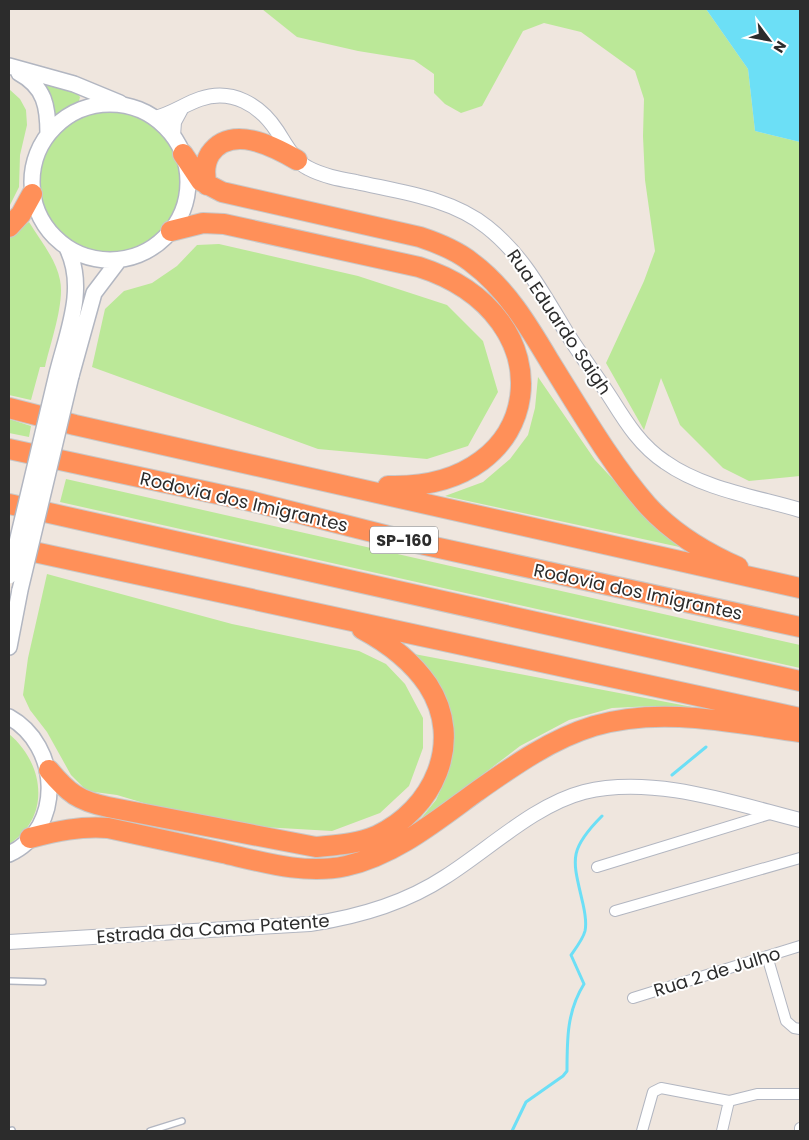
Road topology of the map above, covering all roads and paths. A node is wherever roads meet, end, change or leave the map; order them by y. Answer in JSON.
{"nodes":[{"id":1,"x":9,"y":66,"type":"edge"},
{"id":2,"x":126,"y":105,"type":"junction"},
{"id":3,"x":181,"y":109,"type":"junction"},
{"id":4,"x":156,"y":118,"type":"junction"},
{"id":5,"x":48,"y":134,"type":"junction"},
{"id":6,"x":173,"y":136,"type":"junction"},
{"id":7,"x":183,"y":154,"type":"junction"},
{"id":8,"x":296,"y":160,"type":"junction"},
{"id":9,"x":207,"y":184,"type":"junction"},
{"id":10,"x":32,"y":194,"type":"junction"},
{"id":11,"x":9,"y":227,"type":"edge"},
{"id":12,"x":171,"y":231,"type":"junction"},
{"id":13,"x":66,"y":248,"type":"junction"},
{"id":14,"x":120,"y":260,"type":"junction"},
{"id":15,"x":64,"y":375,"type":"junction"},
{"id":16,"x":9,"y":408,"type":"edge"},
{"id":17,"x":9,"y":449,"type":"edge"},
{"id":18,"x":346,"y":485,"type":"junction"},
{"id":19,"x":9,"y":504,"type":"edge"},
{"id":20,"x":800,"y":510,"type":"edge"},
{"id":21,"x":9,"y":546,"type":"edge"},
{"id":22,"x":9,"y":576,"type":"edge"},
{"id":23,"x":774,"y":583,"type":"junction"},
{"id":24,"x":800,"y":588,"type":"edge"},
{"id":25,"x":343,"y":618,"type":"junction"},
{"id":26,"x":800,"y":627,"type":"edge"},
{"id":27,"x":9,"y":647,"type":"edge"},
{"id":28,"x":800,"y":681,"type":"edge"},
{"id":29,"x":9,"y":706,"type":"edge"},
{"id":30,"x":800,"y":718,"type":"edge"},
{"id":31,"x":13,"y":719,"type":"edge"},
{"id":32,"x":800,"y":732,"type":"edge"},
{"id":33,"x":49,"y":770,"type":"junction"},
{"id":34,"x":773,"y":814,"type":"junction"},
{"id":35,"x":800,"y":820,"type":"edge"},
{"id":36,"x":30,"y":838,"type":"junction"},
{"id":37,"x":9,"y":854,"type":"edge"},
{"id":38,"x":800,"y":858,"type":"edge"},
{"id":39,"x":597,"y":867,"type":"dead end"},
{"id":40,"x":615,"y":911,"type":"dead end"},
{"id":41,"x":9,"y":942,"type":"edge"},
{"id":42,"x":800,"y":946,"type":"edge"},
{"id":43,"x":767,"y":956,"type":"junction"},
{"id":44,"x":9,"y":981,"type":"edge"},
{"id":45,"x":43,"y":982,"type":"dead end"},
{"id":46,"x":633,"y":998,"type":"dead end"},
{"id":47,"x":800,"y":1029,"type":"edge"},
{"id":48,"x":800,"y":1094,"type":"edge"},
{"id":49,"x":729,"y":1101,"type":"junction"},
{"id":50,"x":182,"y":1121,"type":"dead end"},
{"id":51,"x":150,"y":1131,"type":"edge"},
{"id":52,"x":642,"y":1131,"type":"edge"},
{"id":53,"x":722,"y":1131,"type":"edge"}],
"edges":[{"from":1,"to":2,"type":"main road"},
{"from":1,"to":5,"type":"main road"},
{"from":2,"to":4,"type":"main road"},
{"from":2,"to":5,"type":"main road"},
{"from":3,"to":4,"type":"street","name":"Rua Eduardo Saigh"},
{"from":3,"to":6,"type":"street"},
{"from":3,"to":8,"type":"street","name":"Rua Eduardo Saigh"},
{"from":4,"to":6,"type":"main road"},
{"from":5,"to":10,"type":"main road"},
{"from":6,"to":7,"type":"main road"},
{"from":7,"to":9,"type":"highway"},
{"from":7,"to":12,"type":"main road"},
{"from":8,"to":9,"type":"highway"},
{"from":8,"to":20,"type":"street","name":"Rua Eduardo Saigh"},
{"from":9,"to":23,"type":"highway"},
{"from":10,"to":11,"type":"highway"},
{"from":10,"to":13,"type":"main road"},
{"from":12,"to":14,"type":"main road"},
{"from":12,"to":18,"type":"highway"},
{"from":13,"to":14,"type":"main road"},
{"from":13,"to":15,"type":"main road"},
{"from":14,"to":15,"type":"main road"},
{"from":15,"to":22,"type":"main road","bridge":true},
{"from":15,"to":27,"type":"main road","bridge":true},
{"from":16,"to":18,"type":"highway"},
{"from":17,"to":26,"type":"highway","name":"Rodovia dos Imigrantes","number":"SP-160"},
{"from":18,"to":23,"type":"highway"},
{"from":19,"to":28,"type":"highway"},
{"from":21,"to":25,"type":"highway"},
{"from":23,"to":24,"type":"highway"},
{"from":25,"to":30,"type":"highway"},
{"from":25,"to":33,"type":"highway"},
{"from":29,"to":31,"type":"main road"},
{"from":31,"to":33,"type":"main road"},
{"from":32,"to":36,"type":"highway"},
{"from":33,"to":36,"type":"main road"},
{"from":34,"to":35,"type":"street","name":"Estrada da Cama Patente"},
{"from":34,"to":39,"type":"street"},
{"from":34,"to":41,"type":"street","name":"Estrada da Cama Patente"},
{"from":36,"to":37,"type":"main road"},
{"from":38,"to":40,"type":"street"},
{"from":42,"to":43,"type":"street","name":"Rua 2 de Julho"},
{"from":43,"to":46,"type":"street","name":"Rua 2 de Julho"},
{"from":43,"to":47,"type":"street"},
{"from":44,"to":45,"type":"lane"},
{"from":48,"to":49,"type":"street"},
{"from":49,"to":52,"type":"street"},
{"from":49,"to":53,"type":"street"},
{"from":50,"to":51,"type":"lane"}]}
